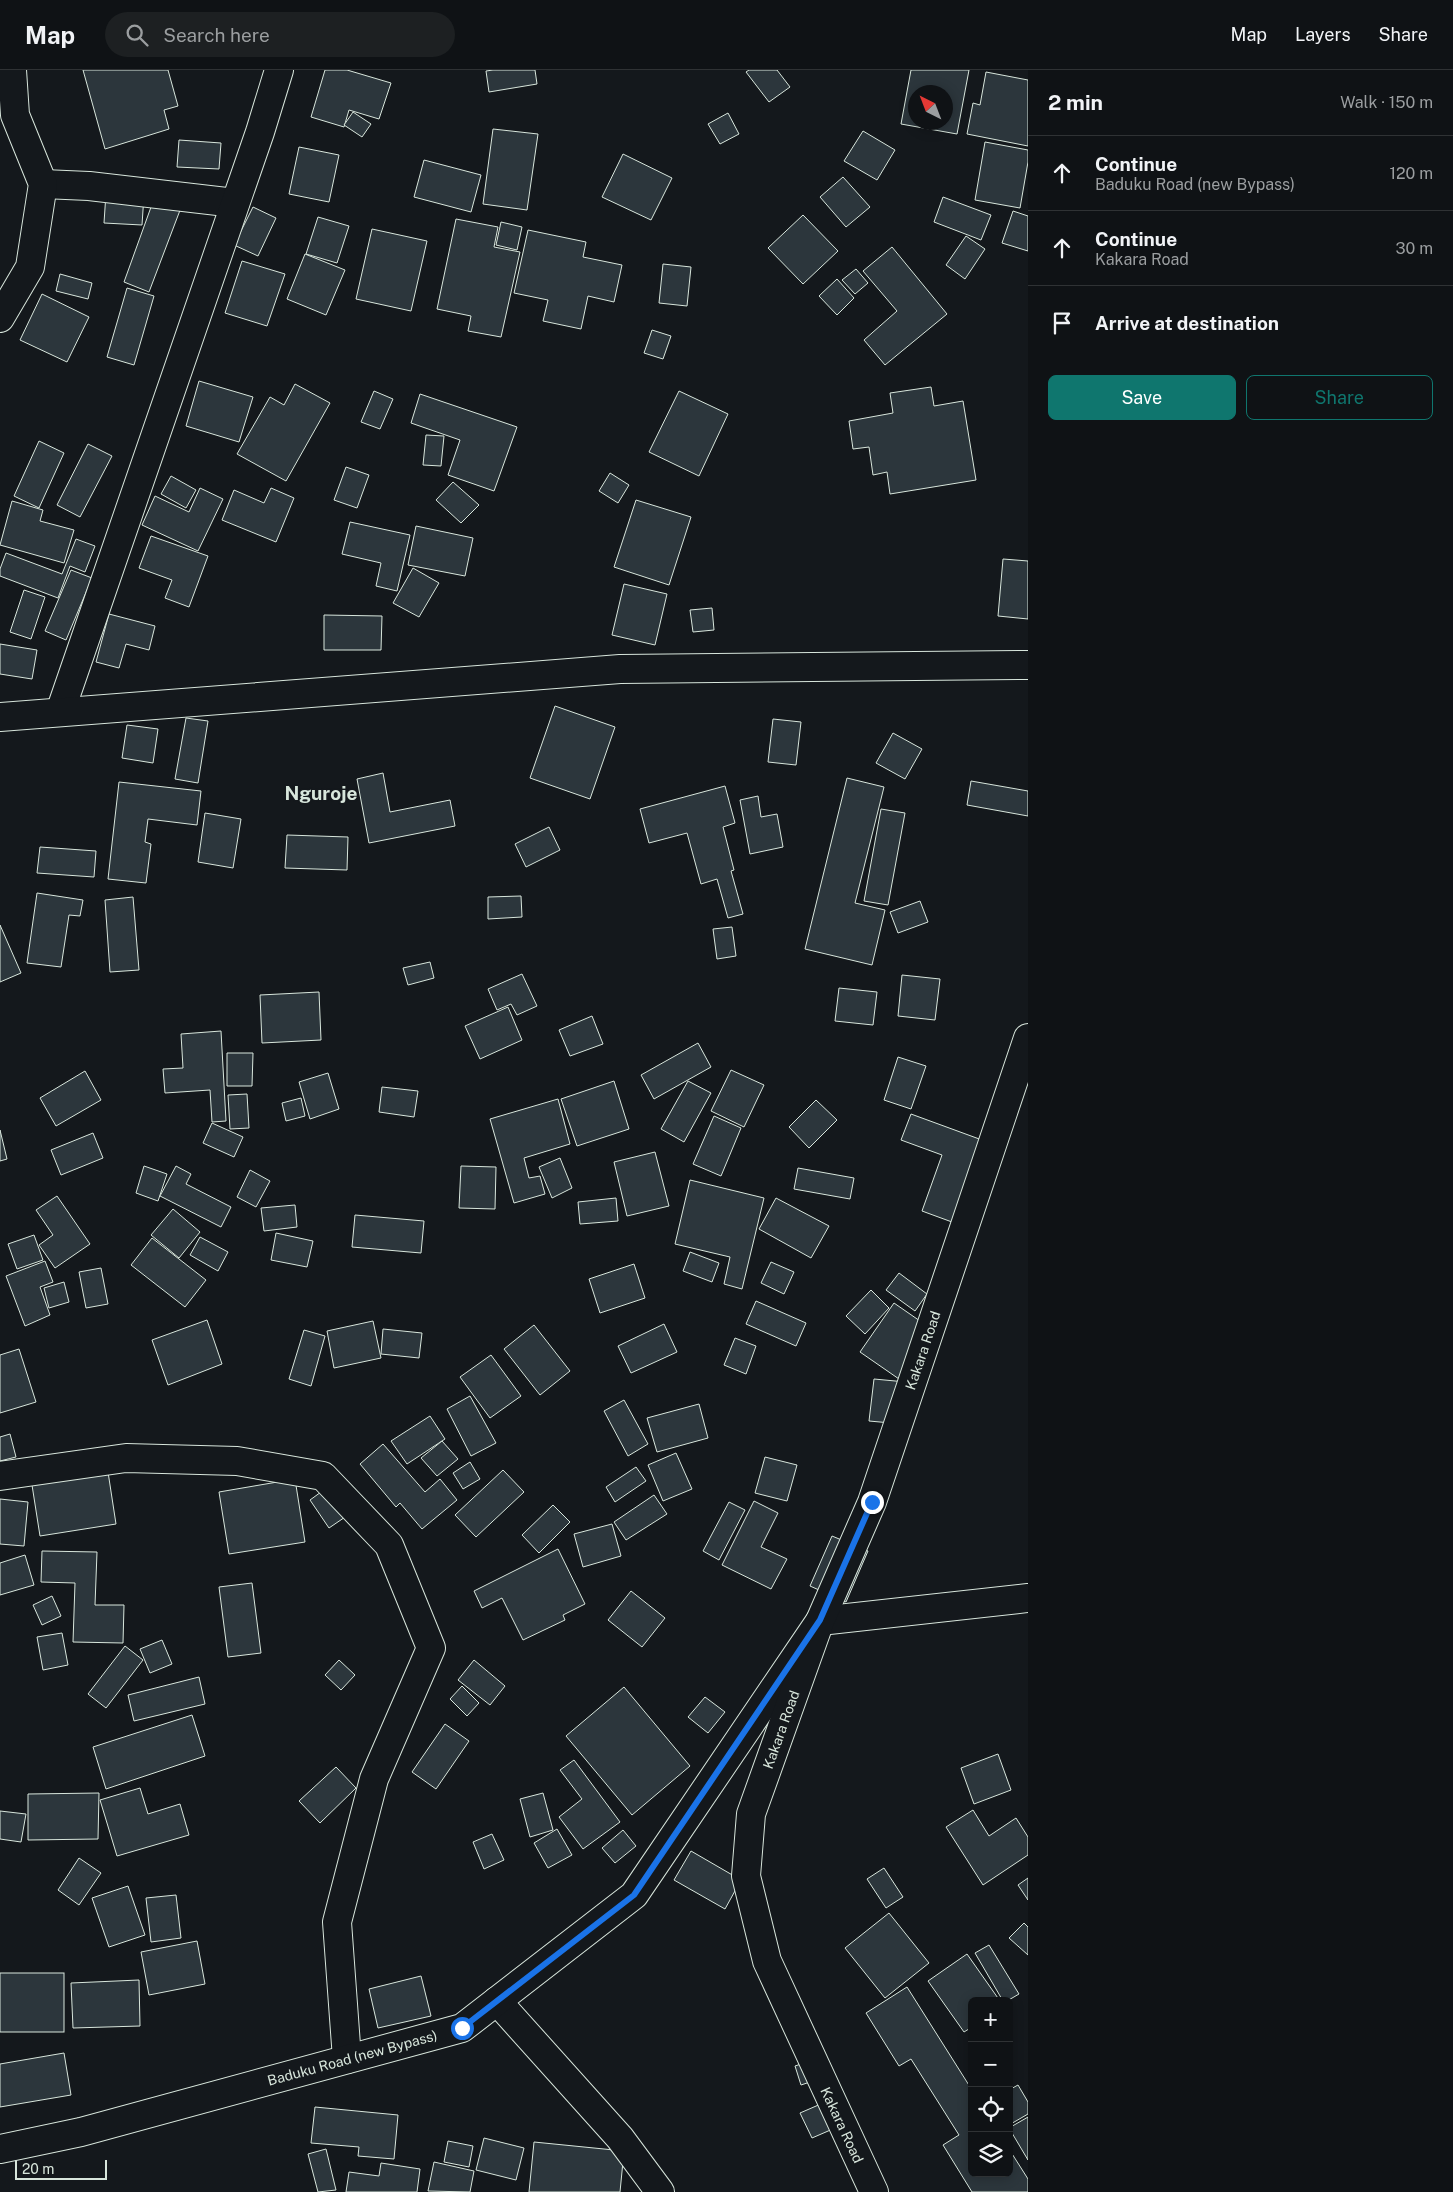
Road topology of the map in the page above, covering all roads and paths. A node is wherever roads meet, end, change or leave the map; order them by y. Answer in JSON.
{"nodes":[{"id":1,"x":12,"y":70,"type":"edge"},
{"id":2,"x":279,"y":70,"type":"edge"},
{"id":3,"x":43,"y":184,"type":"junction"},
{"id":4,"x":235,"y":203,"type":"junction"},
{"id":5,"x":0,"y":318,"type":"edge"},
{"id":6,"x":1028,"y":665,"type":"edge"},
{"id":7,"x":60,"y":712,"type":"junction"},
{"id":8,"x":0,"y":716,"type":"edge"},
{"id":9,"x":1028,"y":1038,"type":"edge"},
{"id":10,"x":0,"y":1476,"type":"edge"},
{"id":11,"x":1028,"y":1598,"type":"edge"},
{"id":12,"x":820,"y":1620,"type":"junction"},
{"id":13,"x":497,"y":2001,"type":"junction"},
{"id":14,"x":347,"y":2059,"type":"junction"},
{"id":15,"x":0,"y":2149,"type":"edge"},
{"id":16,"x":660,"y":2192,"type":"edge"},
{"id":17,"x":874,"y":2192,"type":"edge"}],
"edges":[{"from":1,"to":3,"type":"street"},
{"from":2,"to":4,"type":"street"},
{"from":3,"to":4,"type":"street"},
{"from":3,"to":5,"type":"street"},
{"from":4,"to":7,"type":"street"},
{"from":6,"to":7,"type":"street"},
{"from":7,"to":8,"type":"street"},
{"from":9,"to":12,"type":"street","name":"Kakara Road"},
{"from":10,"to":14,"type":"street"},
{"from":11,"to":12,"type":"street"},
{"from":12,"to":13,"type":"street","name":"Baduku Road (new Bypass)"},
{"from":12,"to":17,"type":"street","name":"Kakara Road"},
{"from":13,"to":14,"type":"street","name":"Baduku Road (new Bypass)"},
{"from":13,"to":16,"type":"street"},
{"from":14,"to":15,"type":"street","name":"Baduku Road (new Bypass)"}]}
